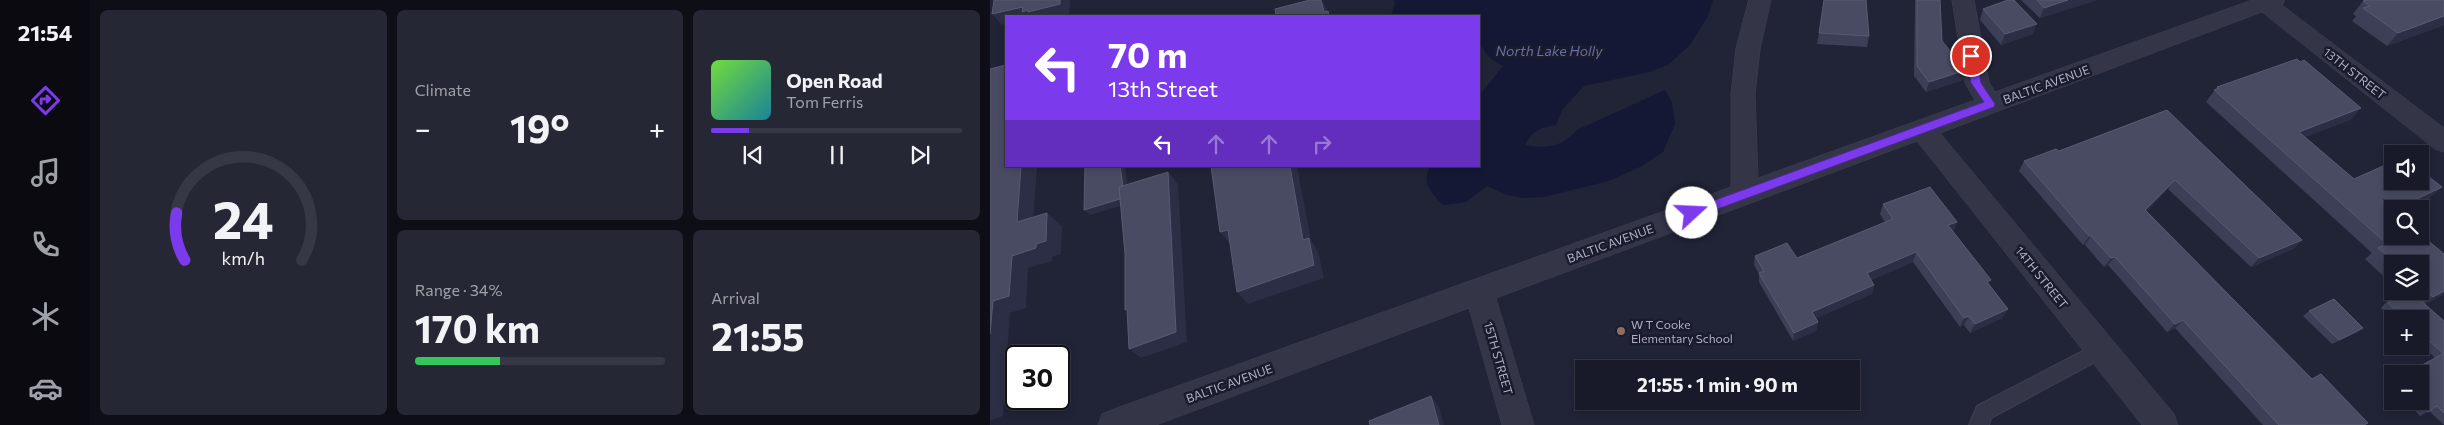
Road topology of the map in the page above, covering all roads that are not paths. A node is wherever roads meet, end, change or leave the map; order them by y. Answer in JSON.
{"nodes":[{"id":1,"x":1760,"y":0,"type":"edge"},
{"id":2,"x":1963,"y":0,"type":"edge"},
{"id":3,"x":2270,"y":2,"type":"edge"},
{"id":4,"x":1990,"y":104,"type":"junction"},
{"id":5,"x":1922,"y":129,"type":"junction"},
{"id":6,"x":2444,"y":142,"type":"edge"},
{"id":7,"x":1745,"y":194,"type":"junction"},
{"id":8,"x":1479,"y":291,"type":"junction"},
{"id":9,"x":2100,"y":350,"type":"junction"},
{"id":10,"x":1114,"y":425,"type":"edge"},
{"id":11,"x":1518,"y":425,"type":"edge"},
{"id":12,"x":1979,"y":425,"type":"edge"},
{"id":13,"x":2162,"y":425,"type":"edge"}],
"edges":[{"from":1,"to":7,"type":"street"},
{"from":2,"to":4,"type":"street"},
{"from":3,"to":4,"type":"street","name":"BALTIC AVENUE"},
{"from":3,"to":6,"type":"street","name":"13TH STREET"},
{"from":4,"to":5,"type":"street","name":"BALTIC AVENUE"},
{"from":5,"to":7,"type":"street","name":"BALTIC AVENUE"},
{"from":5,"to":9,"type":"street","name":"14TH STREET"},
{"from":7,"to":8,"type":"street","name":"BALTIC AVENUE"},
{"from":8,"to":10,"type":"street","name":"BALTIC AVENUE"},
{"from":8,"to":11,"type":"street","name":"15TH STREET"},
{"from":9,"to":12,"type":"lane"},
{"from":9,"to":13,"type":"street","name":"14TH STREET"}]}
